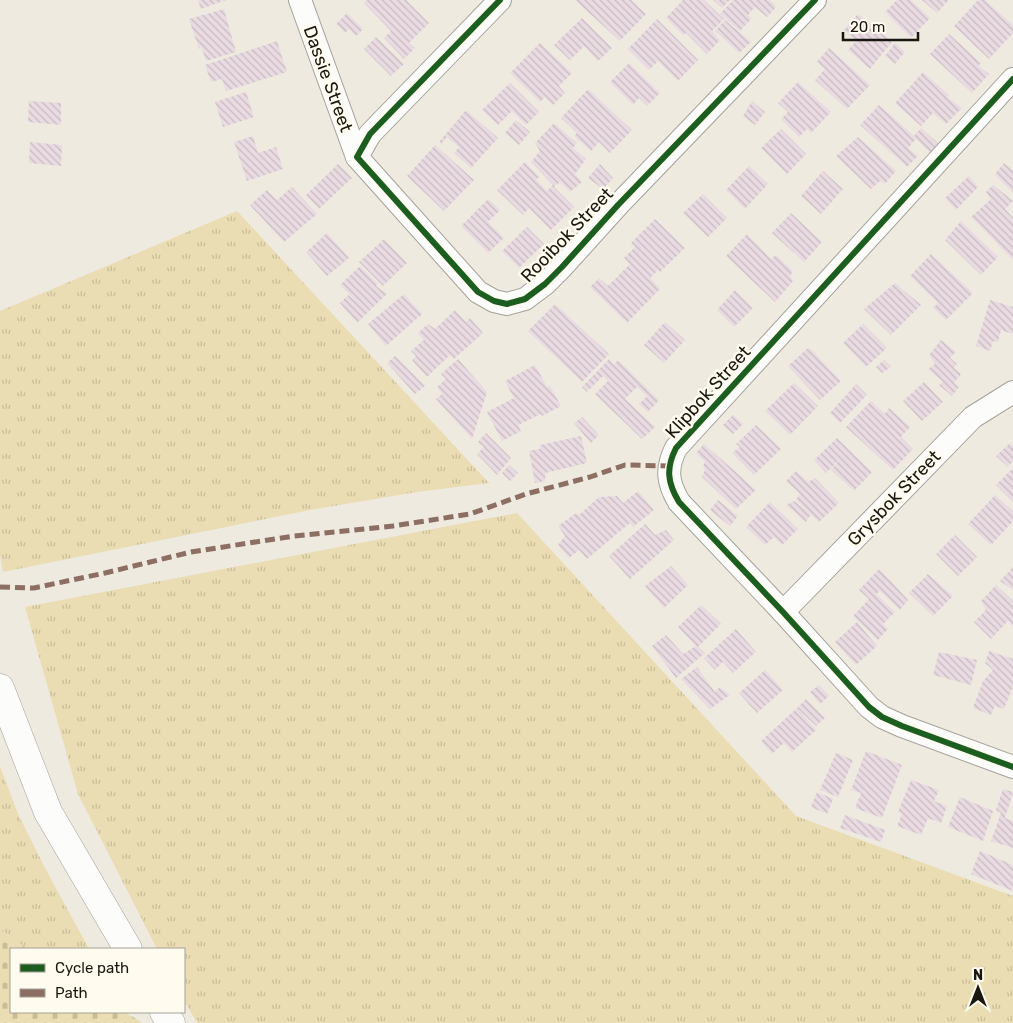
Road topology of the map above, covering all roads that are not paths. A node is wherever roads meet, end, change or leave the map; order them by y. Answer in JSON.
{"nodes":[{"id":1,"x":300,"y":0,"type":"edge"},
{"id":2,"x":500,"y":0,"type":"edge"},
{"id":3,"x":815,"y":0,"type":"edge"},
{"id":4,"x":1013,"y":79,"type":"edge"},
{"id":5,"x":357,"y":157,"type":"junction"},
{"id":6,"x":1013,"y":392,"type":"edge"},
{"id":7,"x":783,"y":612,"type":"junction"},
{"id":8,"x":0,"y":688,"type":"edge"},
{"id":9,"x":1013,"y":767,"type":"edge"},
{"id":10,"x":127,"y":948,"type":"edge"}],
"edges":[{"from":1,"to":5,"type":"street","name":"Dassie Street"},
{"from":2,"to":5,"type":"street"},
{"from":3,"to":5,"type":"street","name":"Rooibok Street"},
{"from":4,"to":7,"type":"street","name":"Klipbok Street"},
{"from":6,"to":7,"type":"street","name":"Grysbok Street"},
{"from":7,"to":9,"type":"street","name":"Klipbok Street"},
{"from":8,"to":10,"type":"main road"}]}
